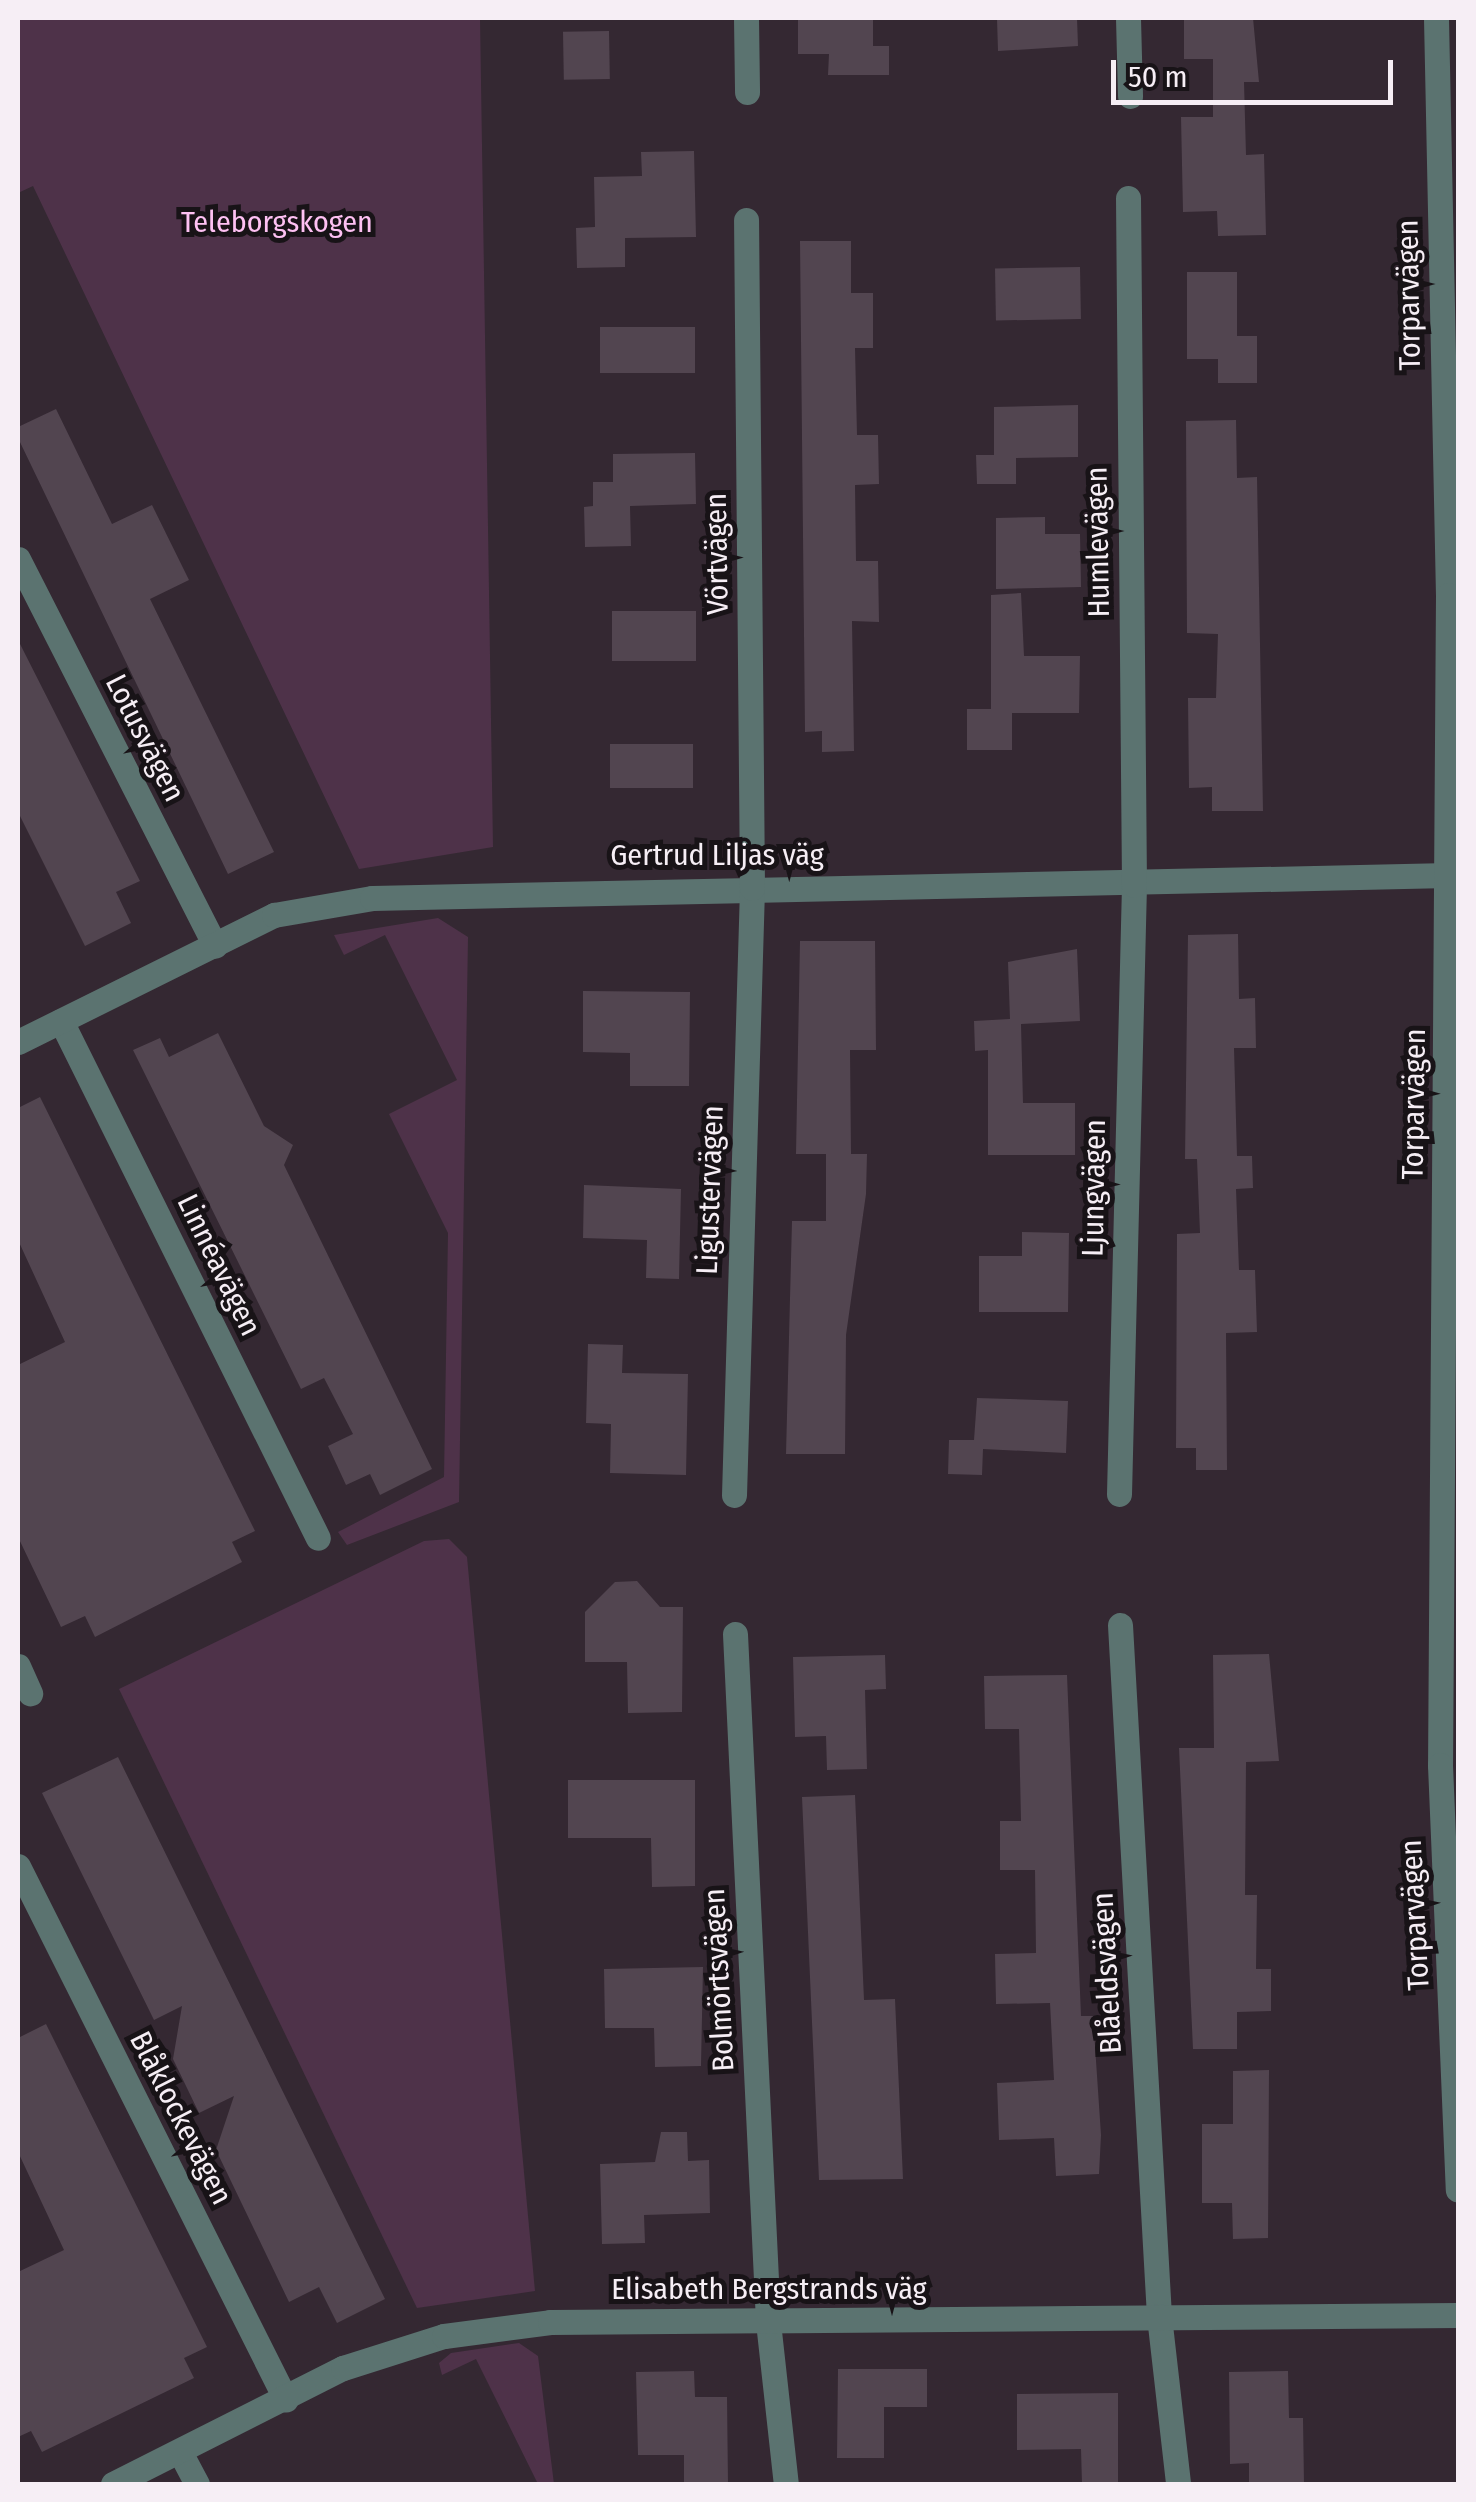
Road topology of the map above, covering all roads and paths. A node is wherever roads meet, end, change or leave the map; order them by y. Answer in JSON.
{"nodes":[{"id":1,"x":746,"y":18,"type":"edge"},
{"id":2,"x":1128,"y":18,"type":"edge"},
{"id":3,"x":1436,"y":18,"type":"edge"},
{"id":4,"x":747,"y":92,"type":"dead end"},
{"id":5,"x":1130,"y":96,"type":"dead end"},
{"id":6,"x":1128,"y":198,"type":"dead end"},
{"id":7,"x":746,"y":220,"type":"dead end"},
{"id":8,"x":18,"y":560,"type":"edge"},
{"id":9,"x":1453,"y":595,"type":"edge"},
{"id":10,"x":1448,"y":875,"type":"junction"},
{"id":11,"x":1134,"y":885,"type":"junction"},
{"id":12,"x":752,"y":888,"type":"junction"},
{"id":13,"x":215,"y":946,"type":"junction"},
{"id":14,"x":62,"y":1021,"type":"junction"},
{"id":15,"x":18,"y":1042,"type":"edge"},
{"id":16,"x":1119,"y":1494,"type":"dead end"},
{"id":17,"x":734,"y":1495,"type":"dead end"},
{"id":18,"x":318,"y":1538,"type":"dead end"},
{"id":19,"x":1120,"y":1626,"type":"dead end"},
{"id":20,"x":735,"y":1634,"type":"dead end"},
{"id":21,"x":18,"y":1666,"type":"edge"},
{"id":22,"x":30,"y":1692,"type":"dead end"},
{"id":23,"x":18,"y":1866,"type":"edge"},
{"id":24,"x":1456,"y":2026,"type":"edge"},
{"id":25,"x":1458,"y":2190,"type":"edge"},
{"id":26,"x":1458,"y":2315,"type":"edge"},
{"id":27,"x":1158,"y":2316,"type":"junction"},
{"id":28,"x":768,"y":2322,"type":"junction"},
{"id":29,"x":286,"y":2400,"type":"junction"},
{"id":30,"x":180,"y":2452,"type":"junction"},
{"id":31,"x":113,"y":2484,"type":"edge"},
{"id":32,"x":196,"y":2484,"type":"edge"},
{"id":33,"x":786,"y":2484,"type":"edge"},
{"id":34,"x":1178,"y":2484,"type":"edge"}],
"edges":[{"from":1,"to":4,"type":"street"},
{"from":2,"to":5,"type":"street"},
{"from":3,"to":9,"type":"street","name":"Torparvägen"},
{"from":6,"to":11,"type":"street","name":"Humlevägen"},
{"from":7,"to":12,"type":"street","name":"Vörtvägen"},
{"from":8,"to":13,"type":"street","name":"Lotusvägen"},
{"from":9,"to":10,"type":"street","name":"Torparvägen"},
{"from":10,"to":11,"type":"street","name":"Gertrud Liljas väg"},
{"from":10,"to":24,"type":"street","name":"Torparvägen"},
{"from":11,"to":12,"type":"street","name":"Gertrud Liljas väg"},
{"from":11,"to":16,"type":"street","name":"Ljungvägen"},
{"from":12,"to":13,"type":"street","name":"Gertrud Liljas väg"},
{"from":12,"to":17,"type":"street","name":"Ligustervägen"},
{"from":13,"to":14,"type":"street","name":"Gertrud Liljas väg"},
{"from":14,"to":15,"type":"street","name":"Gertrud Liljas väg"},
{"from":14,"to":18,"type":"street","name":"Linnéavägen"},
{"from":19,"to":27,"type":"street","name":"Blåeldsvägen"},
{"from":20,"to":28,"type":"street","name":"Bolmörtsvägen"},
{"from":21,"to":22,"type":"street"},
{"from":23,"to":29,"type":"street","name":"Blåklockevägen"},
{"from":24,"to":25,"type":"street","name":"Torparvägen"},
{"from":26,"to":27,"type":"street","name":"Elisabeth Bergstrands väg"},
{"from":27,"to":28,"type":"street","name":"Elisabeth Bergstrands väg"},
{"from":27,"to":34,"type":"street","name":"Blåeldsvägen"},
{"from":28,"to":29,"type":"street","name":"Elisabeth Bergstrands väg"},
{"from":28,"to":33,"type":"street","name":"Bolmörtsvägen"},
{"from":29,"to":30,"type":"street","name":"Elisabeth Bergstrands väg"},
{"from":30,"to":31,"type":"street","name":"Elisabeth Bergstrands väg"},
{"from":30,"to":32,"type":"street"}]}
